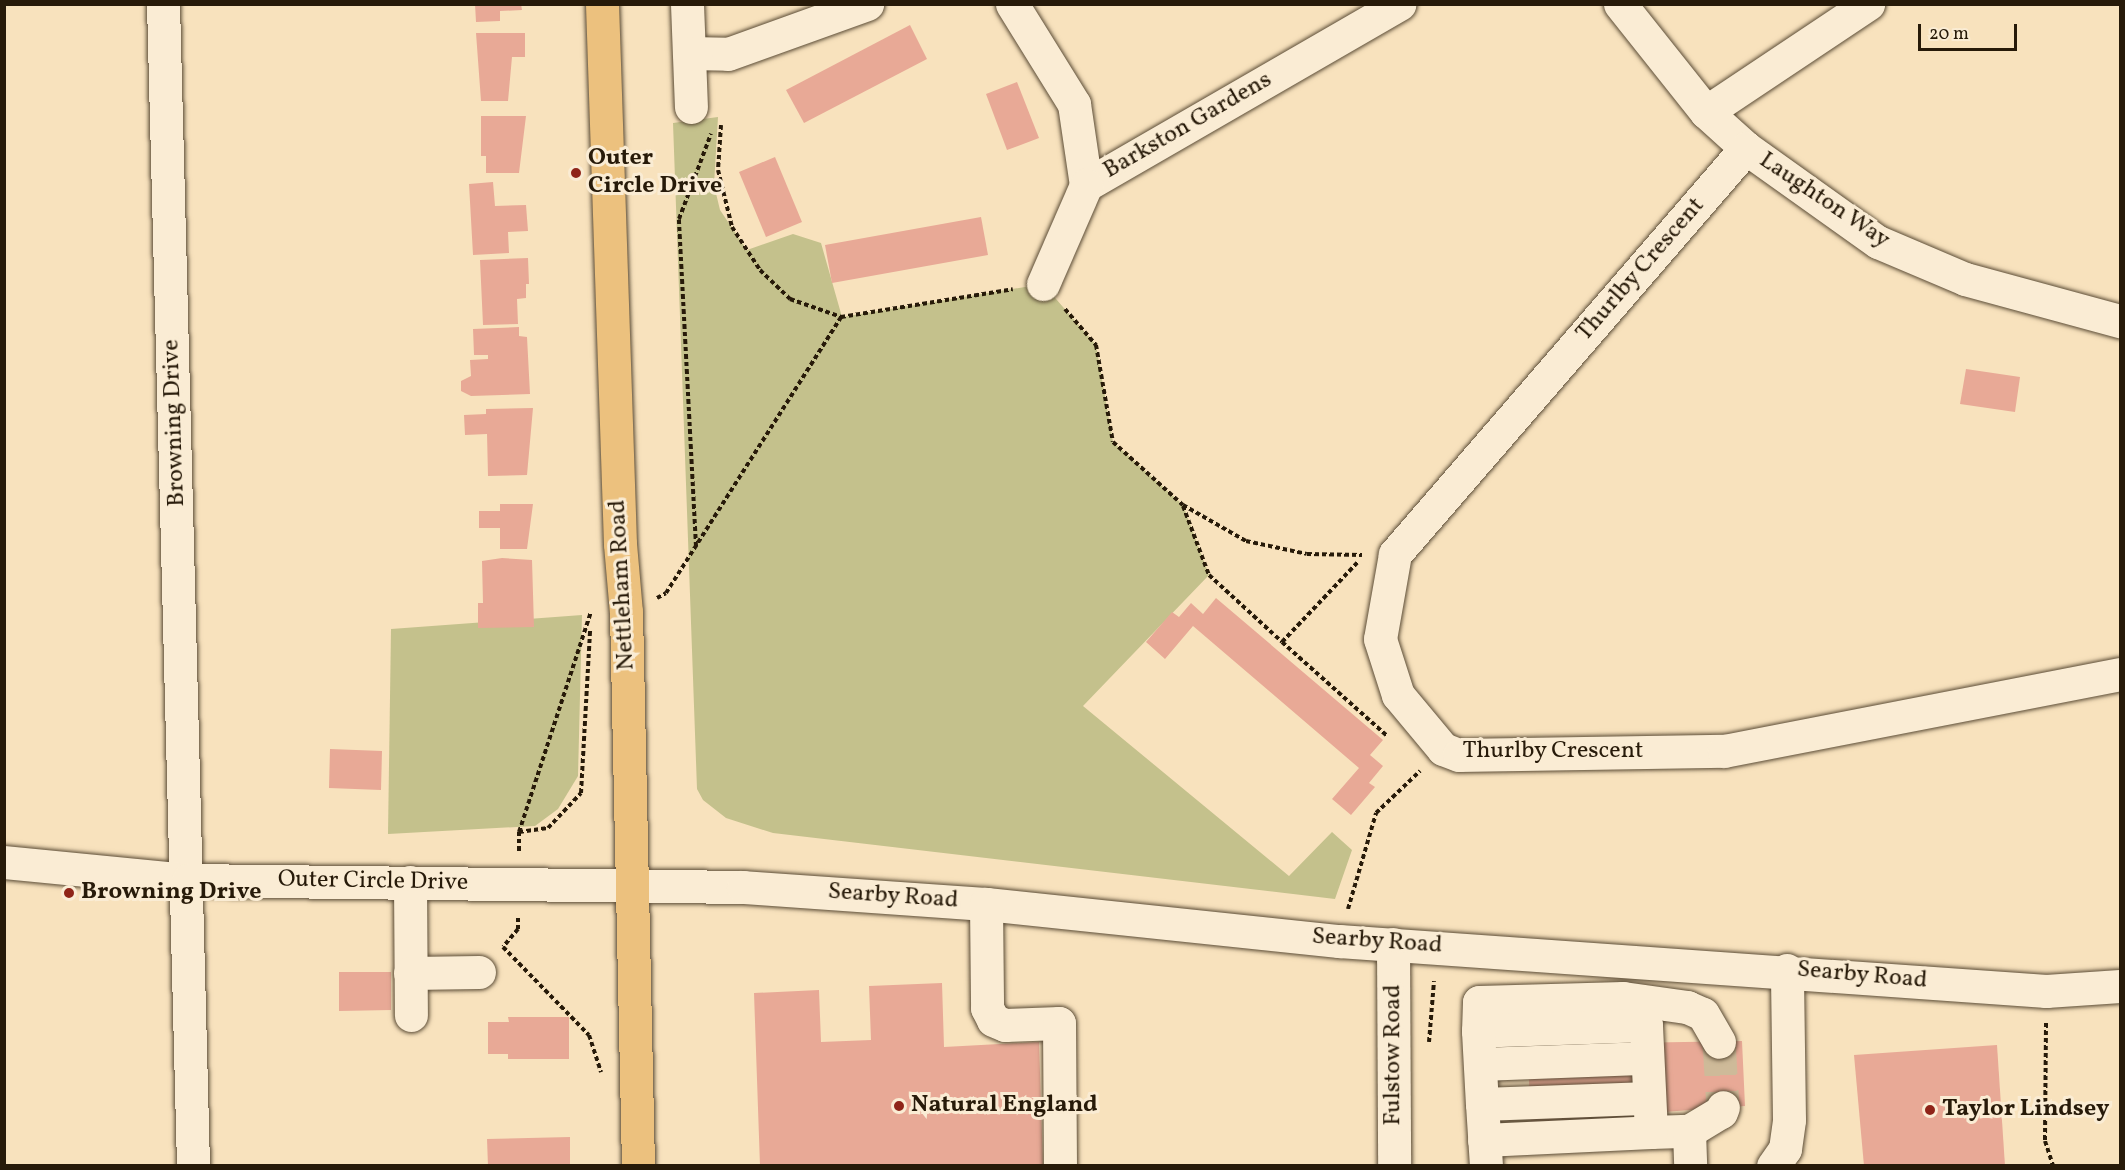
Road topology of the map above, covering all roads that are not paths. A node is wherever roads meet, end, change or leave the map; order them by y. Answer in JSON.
{"nodes":[{"id":1,"x":164,"y":4,"type":"edge"},
{"id":2,"x":602,"y":4,"type":"edge"},
{"id":3,"x":687,"y":4,"type":"edge"},
{"id":4,"x":867,"y":4,"type":"edge"},
{"id":5,"x":1012,"y":4,"type":"edge"},
{"id":6,"x":1400,"y":4,"type":"edge"},
{"id":7,"x":1620,"y":4,"type":"edge"},
{"id":8,"x":1868,"y":4,"type":"edge"},
{"id":9,"x":689,"y":52,"type":"junction"},
{"id":10,"x":1706,"y":112,"type":"junction"},
{"id":11,"x":710,"y":114,"type":"road end"},
{"id":12,"x":1746,"y":148,"type":"junction"},
{"id":13,"x":1086,"y":185,"type":"junction"},
{"id":14,"x":1043,"y":284,"type":"road end"},
{"id":15,"x":2121,"y":321,"type":"edge"},
{"id":16,"x":2121,"y":674,"type":"edge"},
{"id":17,"x":4,"y":862,"type":"edge"},
{"id":18,"x":188,"y":880,"type":"junction"},
{"id":19,"x":410,"y":882,"type":"junction"},
{"id":20,"x":634,"y":886,"type":"junction"},
{"id":21,"x":986,"y":904,"type":"junction"},
{"id":22,"x":1393,"y":944,"type":"junction"},
{"id":23,"x":1787,"y":970,"type":"junction"},
{"id":24,"x":479,"y":972,"type":"dead end"},
{"id":25,"x":410,"y":973,"type":"junction"},
{"id":26,"x":2121,"y":986,"type":"edge"},
{"id":27,"x":411,"y":1016,"type":"dead end"},
{"id":28,"x":1478,"y":1031,"type":"junction"},
{"id":29,"x":1719,"y":1042,"type":"tunnel mouth"},
{"id":30,"x":1647,"y":1058,"type":"junction"},
{"id":31,"x":1480,"y":1064,"type":"junction"},
{"id":32,"x":1649,"y":1098,"type":"junction"},
{"id":33,"x":1482,"y":1104,"type":"junction"},
{"id":34,"x":1723,"y":1107,"type":"dead end"},
{"id":35,"x":1689,"y":1131,"type":"junction"},
{"id":36,"x":1651,"y":1132,"type":"junction"},
{"id":37,"x":1485,"y":1153,"type":"edge"},
{"id":38,"x":193,"y":1166,"type":"edge"},
{"id":39,"x":638,"y":1166,"type":"edge"},
{"id":40,"x":1060,"y":1166,"type":"edge"},
{"id":41,"x":1394,"y":1166,"type":"edge"},
{"id":42,"x":1690,"y":1166,"type":"edge"},
{"id":43,"x":1773,"y":1166,"type":"edge"}],
"edges":[{"from":1,"to":18,"type":"street","name":"Browning Drive"},
{"from":2,"to":20,"type":"main road","name":"Nettleham Road"},
{"from":3,"to":9,"type":"street"},
{"from":4,"to":9,"type":"street"},
{"from":5,"to":13,"type":"street","name":"Barkston Gardens"},
{"from":6,"to":13,"type":"street","name":"Barkston Gardens"},
{"from":7,"to":10,"type":"street","name":"Laughton Way"},
{"from":8,"to":10,"type":"street"},
{"from":9,"to":11,"type":"street"},
{"from":10,"to":12,"type":"street","name":"Laughton Way"},
{"from":12,"to":15,"type":"street","name":"Laughton Way"},
{"from":12,"to":16,"type":"street","name":"Thurlby Crescent"},
{"from":13,"to":14,"type":"street"},
{"from":17,"to":18,"type":"street","name":"Outer Circle Drive"},
{"from":18,"to":19,"type":"street","name":"Outer Circle Drive"},
{"from":18,"to":38,"type":"street","name":"Browning Drive"},
{"from":19,"to":20,"type":"street","name":"Outer Circle Drive"},
{"from":19,"to":25,"type":"street"},
{"from":20,"to":21,"type":"street","name":"Searby Road"},
{"from":20,"to":39,"type":"main road","name":"Nettleham Road"},
{"from":21,"to":22,"type":"street","name":"Searby Road"},
{"from":21,"to":40,"type":"street"},
{"from":22,"to":23,"type":"street","name":"Searby Road"},
{"from":22,"to":41,"type":"street","name":"Fulstow Road"},
{"from":23,"to":26,"type":"street","name":"Searby Road"},
{"from":23,"to":43,"type":"street"},
{"from":24,"to":25,"type":"street"},
{"from":25,"to":27,"type":"street"},
{"from":28,"to":29,"type":"street"},
{"from":28,"to":30,"type":"street"},
{"from":28,"to":31,"type":"street"},
{"from":30,"to":31,"type":"street"},
{"from":30,"to":32,"type":"street"},
{"from":31,"to":33,"type":"street"},
{"from":32,"to":33,"type":"street"},
{"from":32,"to":36,"type":"street"},
{"from":33,"to":37,"type":"street"},
{"from":34,"to":35,"type":"street"},
{"from":35,"to":36,"type":"street"},
{"from":35,"to":42,"type":"street"},
{"from":36,"to":37,"type":"street"}]}
